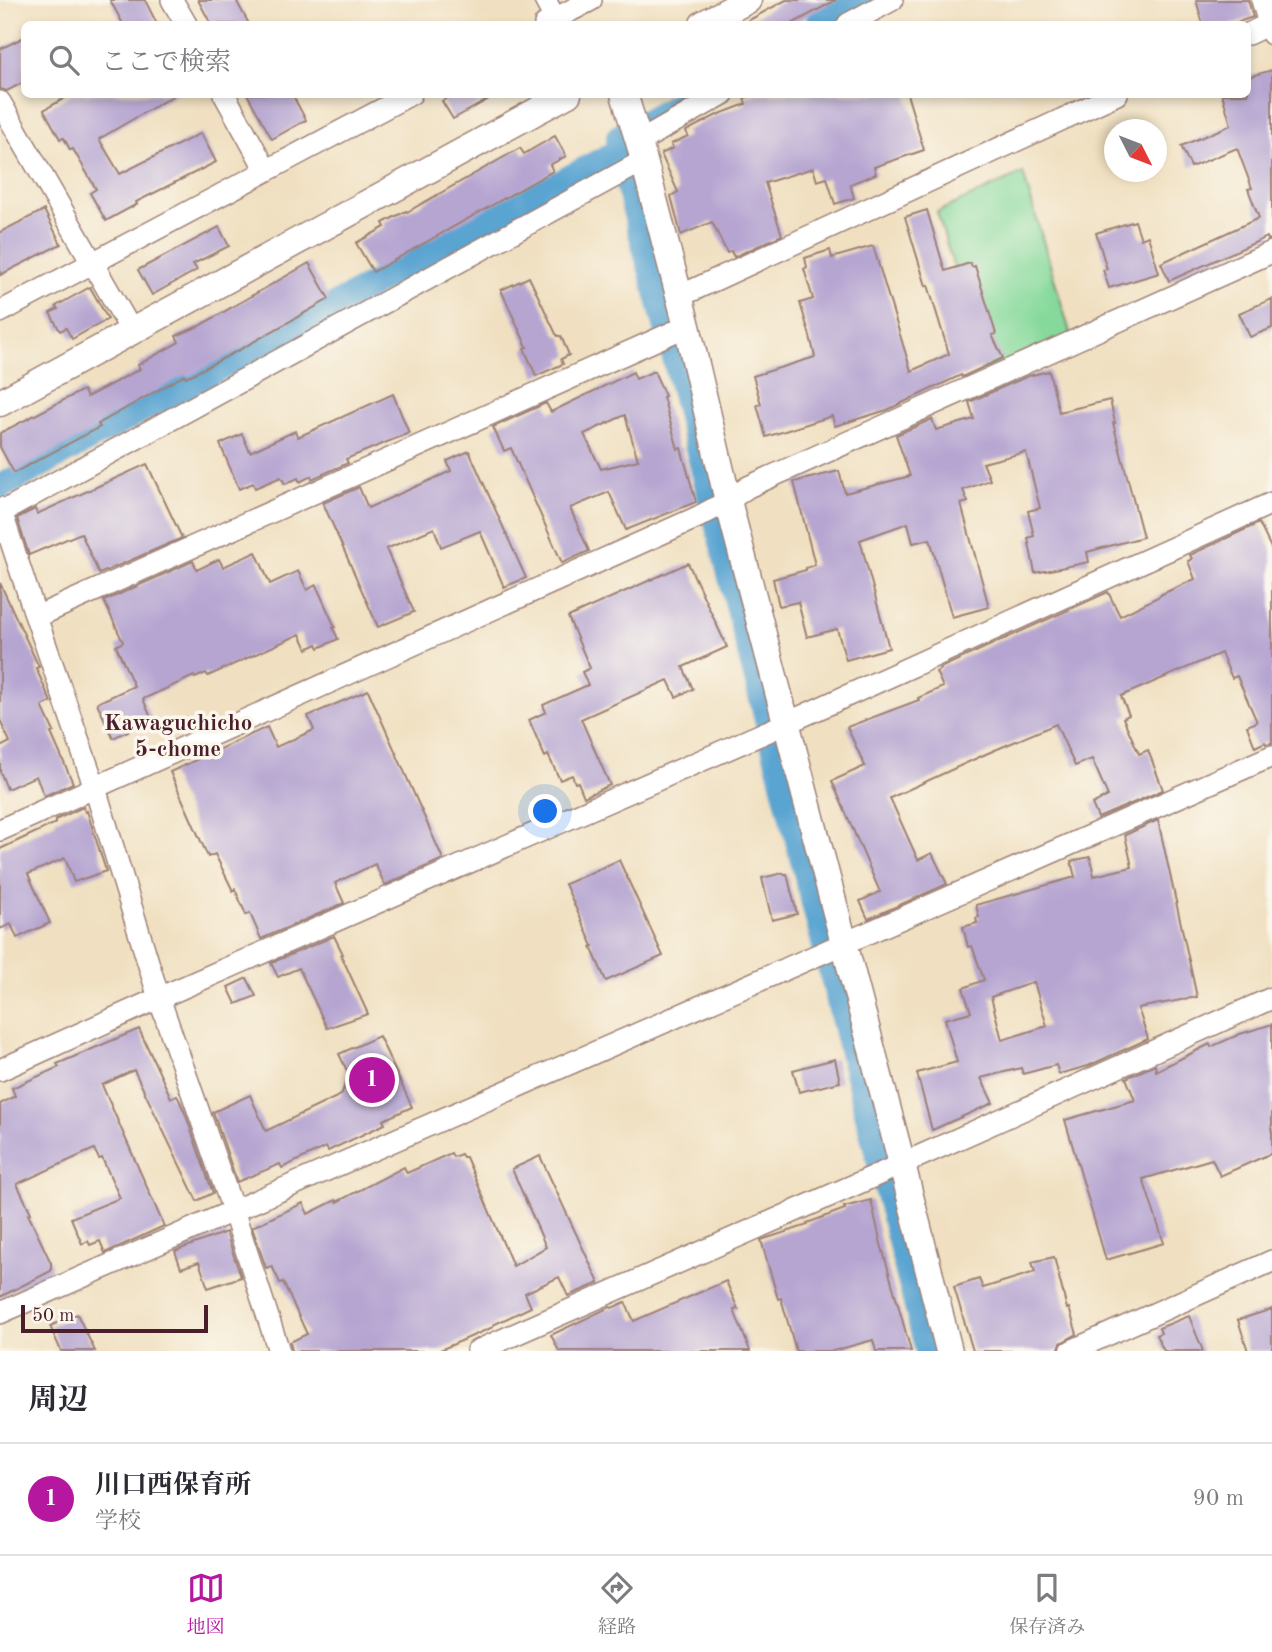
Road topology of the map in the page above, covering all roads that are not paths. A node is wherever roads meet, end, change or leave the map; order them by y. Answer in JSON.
{"nodes":[{"id":1,"x":172,"y":0,"type":"edge"},
{"id":2,"x":545,"y":0,"type":"edge"},
{"id":3,"x":591,"y":0,"type":"edge"},
{"id":4,"x":748,"y":0,"type":"edge"},
{"id":5,"x":892,"y":0,"type":"edge"},
{"id":6,"x":1262,"y":0,"type":"edge"},
{"id":7,"x":184,"y":21,"type":"edge"},
{"id":8,"x":552,"y":21,"type":"edge"},
{"id":9,"x":556,"y":21,"type":"edge"},
{"id":10,"x":709,"y":21,"type":"edge"},
{"id":11,"x":854,"y":21,"type":"edge"},
{"id":12,"x":1270,"y":29,"type":"edge"},
{"id":13,"x":1251,"y":33,"type":"edge"},
{"id":14,"x":226,"y":98,"type":"edge"},
{"id":15,"x":403,"y":98,"type":"edge"},
{"id":16,"x":561,"y":98,"type":"edge"},
{"id":17,"x":625,"y":98,"type":"edge"},
{"id":18,"x":717,"y":98,"type":"edge"},
{"id":19,"x":1108,"y":98,"type":"edge"},
{"id":20,"x":0,"y":103,"type":"edge"},
{"id":21,"x":641,"y":151,"type":"junction"},
{"id":22,"x":266,"y":170,"type":"junction"},
{"id":23,"x":1272,"y":252,"type":"edge"},
{"id":24,"x":92,"y":264,"type":"junction"},
{"id":25,"x":678,"y":297,"type":"junction"},
{"id":26,"x":0,"y":312,"type":"edge"},
{"id":27,"x":687,"y":326,"type":"junction"},
{"id":28,"x":131,"y":330,"type":"junction"},
{"id":29,"x":0,"y":403,"type":"edge"},
{"id":30,"x":728,"y":501,"type":"junction"},
{"id":31,"x":1272,"y":503,"type":"edge"},
{"id":32,"x":0,"y":511,"type":"edge"},
{"id":33,"x":36,"y":617,"type":"junction"},
{"id":34,"x":787,"y":723,"type":"junction"},
{"id":35,"x":1272,"y":756,"type":"edge"},
{"id":36,"x":95,"y":788,"type":"junction"},
{"id":37,"x":0,"y":830,"type":"edge"},
{"id":38,"x":843,"y":943,"type":"junction"},
{"id":39,"x":159,"y":998,"type":"junction"},
{"id":40,"x":1272,"y":998,"type":"edge"},
{"id":41,"x":0,"y":1070,"type":"edge"},
{"id":42,"x":902,"y":1164,"type":"junction"},
{"id":43,"x":233,"y":1210,"type":"junction"},
{"id":44,"x":1272,"y":1261,"type":"edge"},
{"id":45,"x":0,"y":1313,"type":"edge"},
{"id":46,"x":279,"y":1351,"type":"edge"},
{"id":47,"x":477,"y":1351,"type":"edge"},
{"id":48,"x":949,"y":1351,"type":"edge"},
{"id":49,"x":1071,"y":1351,"type":"edge"}],
"edges":[{"from":1,"to":7,"type":"street"},
{"from":2,"to":8,"type":"street"},
{"from":3,"to":9,"type":"street"},
{"from":4,"to":10,"type":"street"},
{"from":5,"to":11,"type":"street"},
{"from":6,"to":12,"type":"street"},
{"from":12,"to":13,"type":"street"},
{"from":14,"to":22,"type":"street"},
{"from":15,"to":22,"type":"street"},
{"from":16,"to":28,"type":"street"},
{"from":17,"to":21,"type":"street"},
{"from":18,"to":21,"type":"street"},
{"from":19,"to":25,"type":"street"},
{"from":20,"to":24,"type":"street"},
{"from":21,"to":25,"type":"street"},
{"from":21,"to":32,"type":"street"},
{"from":22,"to":24,"type":"street"},
{"from":23,"to":30,"type":"street"},
{"from":24,"to":26,"type":"street"},
{"from":24,"to":28,"type":"street"},
{"from":25,"to":27,"type":"street"},
{"from":27,"to":30,"type":"street"},
{"from":27,"to":33,"type":"street"},
{"from":28,"to":29,"type":"street"},
{"from":30,"to":34,"type":"street"},
{"from":30,"to":36,"type":"street"},
{"from":31,"to":34,"type":"street"},
{"from":32,"to":33,"type":"street"},
{"from":33,"to":36,"type":"street"},
{"from":34,"to":38,"type":"street"},
{"from":34,"to":39,"type":"street"},
{"from":35,"to":38,"type":"street"},
{"from":36,"to":37,"type":"street"},
{"from":36,"to":39,"type":"street"},
{"from":38,"to":42,"type":"street"},
{"from":38,"to":43,"type":"street"},
{"from":39,"to":41,"type":"street"},
{"from":39,"to":43,"type":"street"},
{"from":40,"to":42,"type":"street"},
{"from":42,"to":47,"type":"street"},
{"from":42,"to":48,"type":"street"},
{"from":43,"to":45,"type":"street"},
{"from":43,"to":46,"type":"street"},
{"from":44,"to":49,"type":"street"}]}
